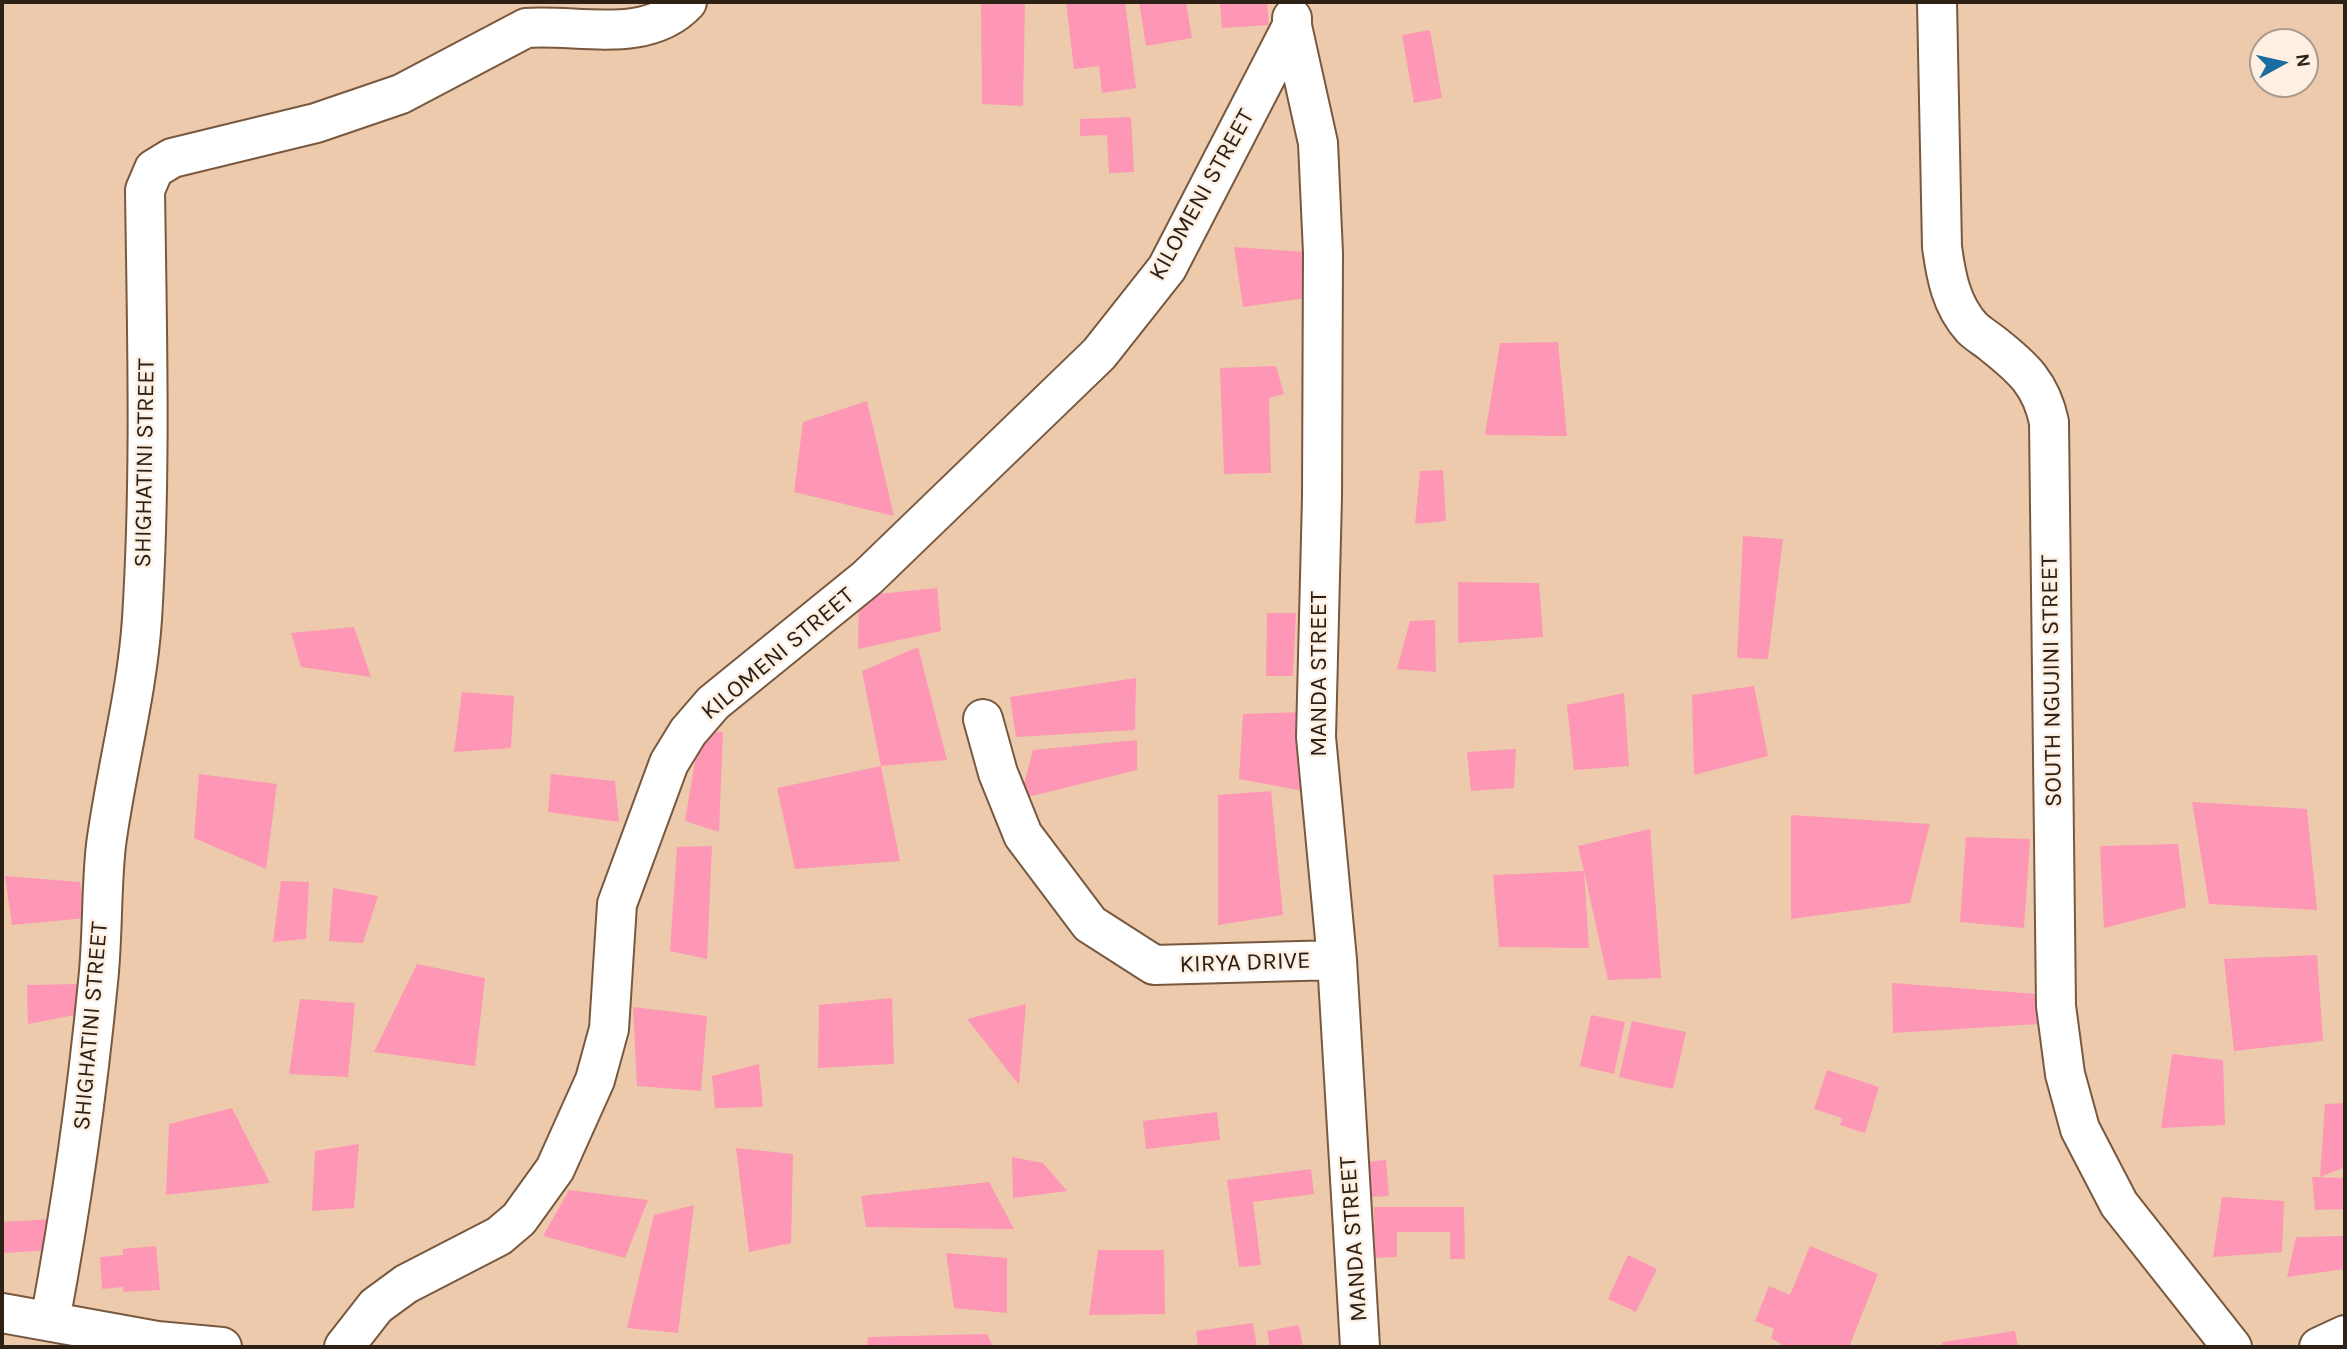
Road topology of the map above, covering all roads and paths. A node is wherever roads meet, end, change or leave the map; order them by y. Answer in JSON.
{"nodes":[{"id":1,"x":687,"y":2,"type":"edge"},
{"id":2,"x":1937,"y":2,"type":"edge"},
{"id":3,"x":1292,"y":14,"type":"edge"},
{"id":4,"x":983,"y":719,"type":"dead end"},
{"id":5,"x":1337,"y":960,"type":"junction"},
{"id":6,"x":31,"y":1325,"type":"edge"},
{"id":7,"x":2345,"y":1335,"type":"edge"},
{"id":8,"x":222,"y":1347,"type":"edge"},
{"id":9,"x":344,"y":1347,"type":"edge"},
{"id":10,"x":1360,"y":1347,"type":"edge"},
{"id":11,"x":2232,"y":1347,"type":"edge"},
{"id":12,"x":2319,"y":1347,"type":"edge"}],
"edges":[{"from":1,"to":6,"type":"street","name":"SHIGHATINI STREET"},
{"from":2,"to":11,"type":"street","name":"SOUTH NGUJINI STREET"},
{"from":3,"to":5,"type":"street","name":"MANDA STREET"},
{"from":3,"to":9,"type":"street","name":"KILOMENI STREET"},
{"from":4,"to":5,"type":"street","name":"KIRYA DRIVE"},
{"from":5,"to":10,"type":"street","name":"MANDA STREET"},
{"from":6,"to":8,"type":"street"},
{"from":7,"to":12,"type":"street"}]}
